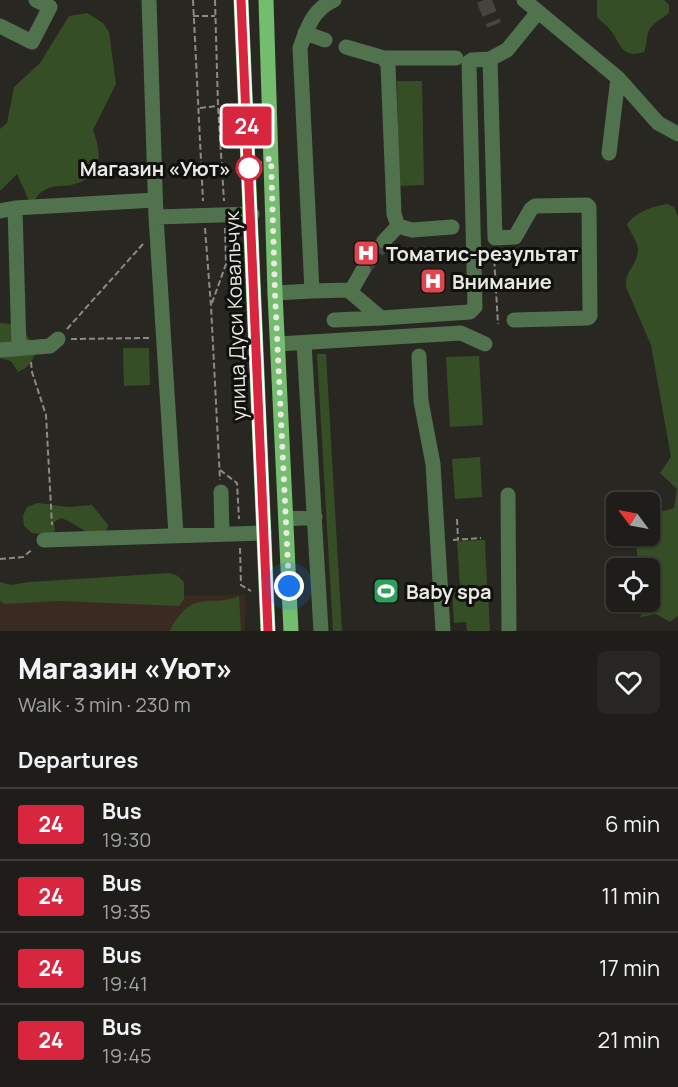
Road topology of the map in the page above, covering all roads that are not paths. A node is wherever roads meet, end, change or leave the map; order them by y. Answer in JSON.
{"nodes":[{"id":1,"x":36,"y":0,"type":"edge"},
{"id":2,"x":149,"y":0,"type":"edge"},
{"id":3,"x":241,"y":0,"type":"edge"},
{"id":4,"x":267,"y":0,"type":"edge"},
{"id":5,"x":334,"y":0,"type":"edge"},
{"id":6,"x":524,"y":0,"type":"edge"},
{"id":7,"x":538,"y":12,"type":"junction"},
{"id":8,"x":0,"y":26,"type":"edge"},
{"id":9,"x":305,"y":33,"type":"junction"},
{"id":10,"x":325,"y":40,"type":"dead end"},
{"id":11,"x":346,"y":47,"type":"dead end"},
{"id":12,"x":384,"y":58,"type":"junction"},
{"id":13,"x":456,"y":58,"type":"dead end"},
{"id":14,"x":490,"y":59,"type":"junction"},
{"id":15,"x":618,"y":78,"type":"junction"},
{"id":16,"x":678,"y":134,"type":"edge"},
{"id":17,"x":609,"y":153,"type":"dead end"},
{"id":18,"x":155,"y":200,"type":"junction"},
{"id":19,"x":7,"y":210,"type":"edge"},
{"id":20,"x":252,"y":214,"type":"junction"},
{"id":21,"x":156,"y":223,"type":"junction"},
{"id":22,"x":398,"y":226,"type":"junction"},
{"id":23,"x":452,"y":227,"type":"dead end"},
{"id":24,"x":384,"y":241,"type":"tunnel mouth"},
{"id":25,"x":363,"y":270,"type":"tunnel mouth"},
{"id":26,"x":312,"y":291,"type":"junction"},
{"id":27,"x":351,"y":291,"type":"junction"},
{"id":28,"x":275,"y":294,"type":"junction"},
{"id":29,"x":381,"y":318,"type":"junction"},
{"id":30,"x":334,"y":320,"type":"dead end"},
{"id":31,"x":514,"y":320,"type":"dead end"},
{"id":32,"x":58,"y":339,"type":"road end"},
{"id":33,"x":304,"y":343,"type":"junction"},
{"id":34,"x":278,"y":344,"type":"junction"},
{"id":35,"x":485,"y":344,"type":"dead end"},
{"id":36,"x":25,"y":348,"type":"junction"},
{"id":37,"x":0,"y":350,"type":"edge"},
{"id":38,"x":419,"y":356,"type":"dead end"},
{"id":39,"x":221,"y":492,"type":"road end"},
{"id":40,"x":508,"y":495,"type":"dead end"},
{"id":41,"x":315,"y":517,"type":"junction"},
{"id":42,"x":286,"y":519,"type":"junction"},
{"id":43,"x":264,"y":533,"type":"junction"},
{"id":44,"x":222,"y":534,"type":"junction"},
{"id":45,"x":176,"y":535,"type":"junction"},
{"id":46,"x":49,"y":540,"type":"road end"},
{"id":47,"x":268,"y":631,"type":"edge"},
{"id":48,"x":291,"y":631,"type":"edge"},
{"id":49,"x":321,"y":631,"type":"edge"},
{"id":50,"x":443,"y":631,"type":"edge"},
{"id":51,"x":509,"y":631,"type":"edge"}],
"edges":[{"from":1,"to":8,"type":"street"},
{"from":2,"to":18,"type":"street"},
{"from":3,"to":20,"type":"main road","name":"улица Дуси Ковальчук"},
{"from":4,"to":28,"type":"main road","name":"улица Дуси Ковальчук"},
{"from":5,"to":9,"type":"street"},
{"from":6,"to":7,"type":"street"},
{"from":7,"to":14,"type":"street"},
{"from":7,"to":15,"type":"street"},
{"from":9,"to":10,"type":"street"},
{"from":9,"to":26,"type":"street"},
{"from":11,"to":12,"type":"street"},
{"from":12,"to":13,"type":"street"},
{"from":12,"to":22,"type":"street"},
{"from":14,"to":29,"type":"street"},
{"from":14,"to":31,"type":"street"},
{"from":15,"to":16,"type":"street"},
{"from":15,"to":17,"type":"street"},
{"from":18,"to":19,"type":"street"},
{"from":18,"to":21,"type":"street"},
{"from":19,"to":36,"type":"street"},
{"from":20,"to":21,"type":"street"},
{"from":20,"to":43,"type":"main road","name":"улица Дуси Ковальчук"},
{"from":21,"to":45,"type":"street"},
{"from":22,"to":23,"type":"street"},
{"from":22,"to":24,"type":"street"},
{"from":25,"to":27,"type":"street"},
{"from":26,"to":27,"type":"street"},
{"from":26,"to":28,"type":"street"},
{"from":27,"to":29,"type":"street"},
{"from":28,"to":34,"type":"main road","name":"улица Дуси Ковальчук"},
{"from":29,"to":30,"type":"street"},
{"from":32,"to":36,"type":"street"},
{"from":33,"to":34,"type":"street"},
{"from":33,"to":35,"type":"street"},
{"from":33,"to":41,"type":"street"},
{"from":34,"to":42,"type":"main road","name":"улица Дуси Ковальчук"},
{"from":36,"to":37,"type":"street"},
{"from":38,"to":50,"type":"street"},
{"from":39,"to":44,"type":"street"},
{"from":40,"to":51,"type":"street"},
{"from":41,"to":42,"type":"street"},
{"from":41,"to":49,"type":"street"},
{"from":42,"to":48,"type":"main road","name":"улица Дуси Ковальчук"},
{"from":43,"to":44,"type":"street"},
{"from":43,"to":47,"type":"main road","name":"улица Дуси Ковальчук"},
{"from":44,"to":45,"type":"street"},
{"from":45,"to":46,"type":"street"}]}
